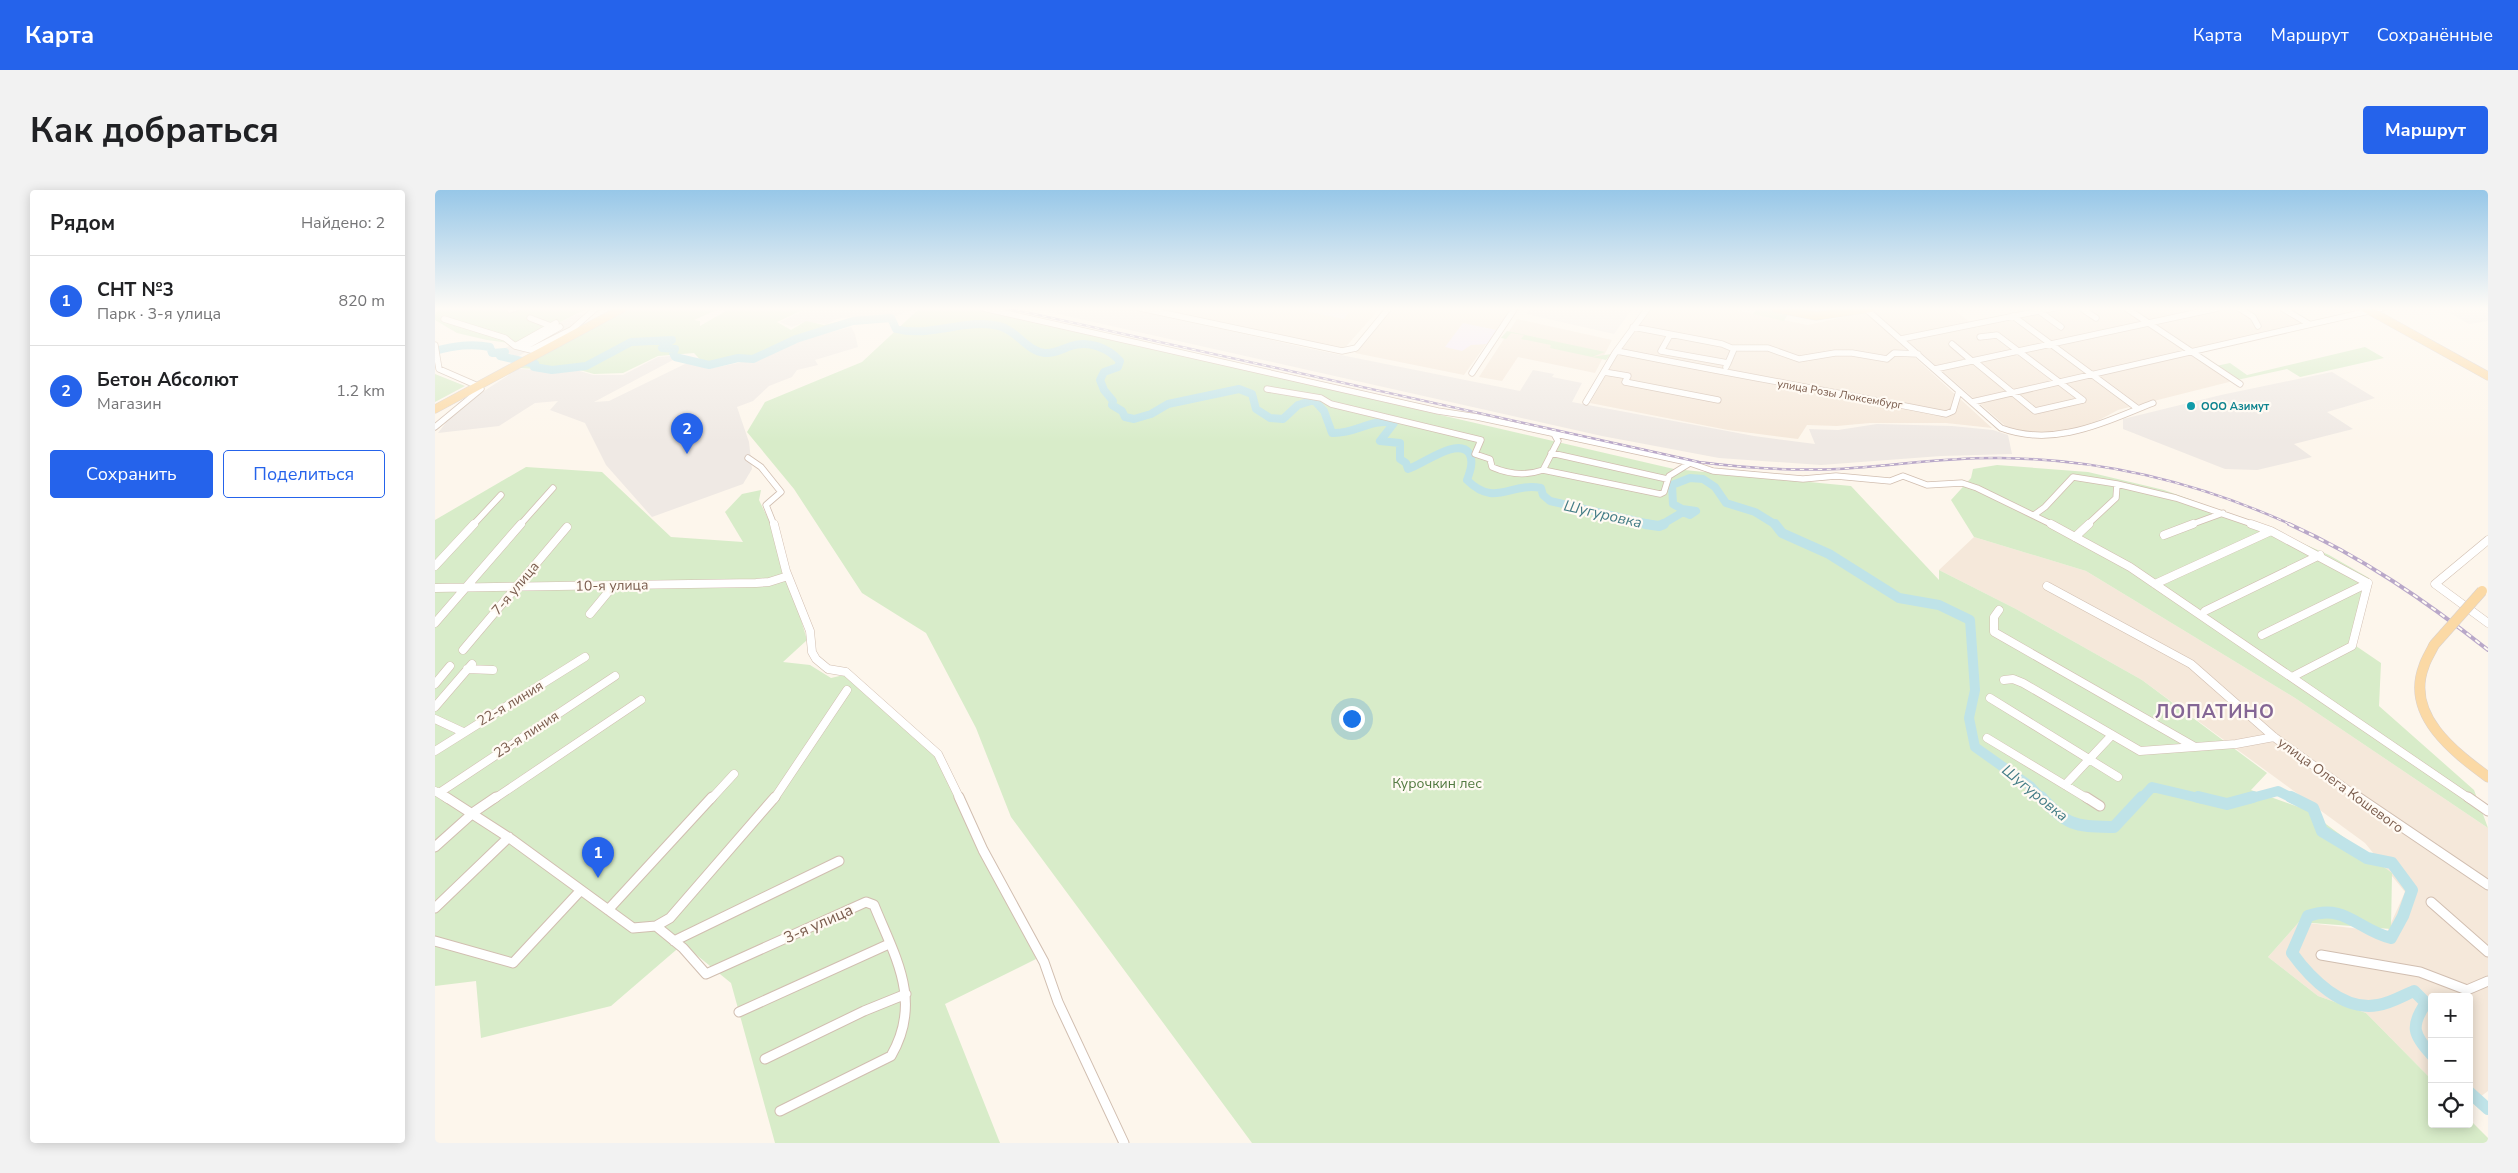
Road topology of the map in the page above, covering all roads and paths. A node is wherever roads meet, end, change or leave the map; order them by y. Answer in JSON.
{"nodes":[{"id":1,"x":437,"y":352,"type":"edge"},
{"id":2,"x":540,"y":352,"type":"edge"},
{"id":3,"x":1179,"y":352,"type":"edge"},
{"id":4,"x":1486,"y":352,"type":"edge"},
{"id":5,"x":1616,"y":352,"type":"edge"},
{"id":6,"x":1624,"y":352,"type":"edge"},
{"id":7,"x":1669,"y":352,"type":"edge"},
{"id":8,"x":1733,"y":352,"type":"edge"},
{"id":9,"x":1778,"y":352,"type":"edge"},
{"id":10,"x":1833,"y":352,"type":"edge"},
{"id":11,"x":1843,"y":352,"type":"edge"},
{"id":12,"x":1894,"y":352,"type":"edge"},
{"id":13,"x":1899,"y":352,"type":"edge"},
{"id":14,"x":1962,"y":352,"type":"edge"},
{"id":15,"x":2008,"y":352,"type":"edge"},
{"id":16,"x":2021,"y":352,"type":"edge"},
{"id":17,"x":2062,"y":352,"type":"edge"},
{"id":18,"x":2189,"y":352,"type":"edge"},
{"id":19,"x":2191,"y":352,"type":"edge"},
{"id":20,"x":2445,"y":352,"type":"edge"},
{"id":21,"x":1917,"y":354,"type":"joint"},
{"id":22,"x":1973,"y":361,"type":"junction"},
{"id":23,"x":1728,"y":363,"type":"junction"},
{"id":24,"x":1935,"y":369,"type":"junction"},
{"id":25,"x":1604,"y":372,"type":"junction"},
{"id":26,"x":1472,"y":373,"type":"dead end"},
{"id":27,"x":1723,"y":373,"type":"junction"},
{"id":28,"x":2091,"y":374,"type":"junction"},
{"id":29,"x":2488,"y":376,"type":"edge"},
{"id":30,"x":2058,"y":382,"type":"junction"},
{"id":31,"x":2240,"y":384,"type":"dead end"},
{"id":32,"x":479,"y":388,"type":"junction"},
{"id":33,"x":1267,"y":389,"type":"dead end"},
{"id":34,"x":1959,"y":391,"type":"junction"},
{"id":35,"x":2012,"y":392,"type":"junction"},
{"id":36,"x":1719,"y":400,"type":"dead end"},
{"id":37,"x":1586,"y":402,"type":"dead end"},
{"id":38,"x":1972,"y":402,"type":"junction"},
{"id":39,"x":2153,"y":403,"type":"dead end"},
{"id":40,"x":2137,"y":408,"type":"junction"},
{"id":41,"x":435,"y":409,"type":"edge"},
{"id":42,"x":435,"y":427,"type":"edge"},
{"id":43,"x":1554,"y":434,"type":"junction"},
{"id":44,"x":1551,"y":453,"type":"junction"},
{"id":45,"x":748,"y":458,"type":"dead end"},
{"id":46,"x":1690,"y":463,"type":"junction"},
{"id":47,"x":1543,"y":470,"type":"junction"},
{"id":48,"x":1667,"y":480,"type":"junction"},
{"id":49,"x":2117,"y":484,"type":"junction"},
{"id":50,"x":553,"y":488,"type":"dead end"},
{"id":51,"x":501,"y":495,"type":"dead end"},
{"id":52,"x":2223,"y":513,"type":"junction"},
{"id":53,"x":2034,"y":515,"type":"junction"},
{"id":54,"x":567,"y":527,"type":"dead end"},
{"id":55,"x":2271,"y":531,"type":"junction"},
{"id":56,"x":2164,"y":535,"type":"dead end"},
{"id":57,"x":2075,"y":536,"type":"junction"},
{"id":58,"x":2488,"y":540,"type":"edge"},
{"id":59,"x":2320,"y":556,"type":"junction"},
{"id":60,"x":435,"y":566,"type":"edge"},
{"id":61,"x":788,"y":576,"type":"junction"},
{"id":62,"x":2368,"y":583,"type":"junction"},
{"id":63,"x":2155,"y":584,"type":"junction"},
{"id":64,"x":614,"y":585,"type":"junction"},
{"id":65,"x":2047,"y":586,"type":"dead end"},
{"id":66,"x":467,"y":587,"type":"junction"},
{"id":67,"x":517,"y":587,"type":"junction"},
{"id":68,"x":435,"y":588,"type":"edge"},
{"id":69,"x":2485,"y":588,"type":"edge"},
{"id":70,"x":1999,"y":610,"type":"dead end"},
{"id":71,"x":2205,"y":611,"type":"dead end"},
{"id":72,"x":590,"y":614,"type":"dead end"},
{"id":73,"x":435,"y":623,"type":"edge"},
{"id":74,"x":2488,"y":623,"type":"edge"},
{"id":75,"x":2262,"y":636,"type":"dead end"},
{"id":76,"x":463,"y":650,"type":"dead end"},
{"id":77,"x":585,"y":657,"type":"dead end"},
{"id":78,"x":450,"y":666,"type":"dead end"},
{"id":79,"x":493,"y":670,"type":"dead end"},
{"id":80,"x":615,"y":676,"type":"dead end"},
{"id":81,"x":2292,"y":677,"type":"junction"},
{"id":82,"x":2004,"y":680,"type":"dead end"},
{"id":83,"x":435,"y":684,"type":"edge"},
{"id":84,"x":847,"y":690,"type":"dead end"},
{"id":85,"x":1990,"y":698,"type":"dead end"},
{"id":86,"x":641,"y":700,"type":"dead end"},
{"id":87,"x":435,"y":707,"type":"edge"},
{"id":88,"x":435,"y":719,"type":"edge"},
{"id":89,"x":463,"y":732,"type":"junction"},
{"id":90,"x":2112,"y":735,"type":"junction"},
{"id":91,"x":2273,"y":737,"type":"junction"},
{"id":92,"x":1987,"y":738,"type":"dead end"},
{"id":93,"x":2195,"y":748,"type":"junction"},
{"id":94,"x":435,"y":751,"type":"edge"},
{"id":95,"x":2089,"y":759,"type":"junction"},
{"id":96,"x":734,"y":774,"type":"dead end"},
{"id":97,"x":2117,"y":777,"type":"dead end"},
{"id":98,"x":2488,"y":777,"type":"edge"},
{"id":99,"x":2065,"y":785,"type":"junction"},
{"id":100,"x":436,"y":792,"type":"edge"},
{"id":101,"x":2100,"y":806,"type":"dead end"},
{"id":102,"x":2488,"y":811,"type":"edge"},
{"id":103,"x":473,"y":812,"type":"junction"},
{"id":104,"x":509,"y":837,"type":"junction"},
{"id":105,"x":435,"y":846,"type":"edge"},
{"id":106,"x":839,"y":861,"type":"dead end"},
{"id":107,"x":2488,"y":885,"type":"edge"},
{"id":108,"x":581,"y":890,"type":"junction"},
{"id":109,"x":2431,"y":902,"type":"dead end"},
{"id":110,"x":435,"y":908,"type":"edge"},
{"id":111,"x":608,"y":910,"type":"junction"},
{"id":112,"x":657,"y":926,"type":"junction"},
{"id":113,"x":435,"y":941,"type":"edge"},
{"id":114,"x":674,"y":941,"type":"junction"},
{"id":115,"x":889,"y":944,"type":"junction"},
{"id":116,"x":2488,"y":952,"type":"edge"},
{"id":117,"x":2321,"y":955,"type":"dead end"},
{"id":118,"x":2488,"y":981,"type":"edge"},
{"id":119,"x":906,"y":994,"type":"junction"},
{"id":120,"x":739,"y":1012,"type":"dead end"},
{"id":121,"x":765,"y":1059,"type":"dead end"},
{"id":122,"x":780,"y":1111,"type":"dead end"},
{"id":123,"x":1125,"y":1143,"type":"edge"}],
"edges":[{"from":1,"to":32,"type":"street"},
{"from":2,"to":32,"type":"main road"},
{"from":3,"to":43,"type":"street"},
{"from":4,"to":26,"type":"street"},
{"from":5,"to":25,"type":"street"},
{"from":6,"to":27,"type":"street","name":"улица Розы Люксембург"},
{"from":7,"to":23,"type":"street"},
{"from":8,"to":23,"type":"street"},
{"from":9,"to":10,"type":"street"},
{"from":11,"to":12,"type":"street"},
{"from":13,"to":21,"type":"street"},
{"from":14,"to":22,"type":"street"},
{"from":15,"to":22,"type":"street"},
{"from":16,"to":30,"type":"street"},
{"from":17,"to":28,"type":"street"},
{"from":18,"to":28,"type":"street"},
{"from":19,"to":31,"type":"street"},
{"from":20,"to":29,"type":"main road"},
{"from":21,"to":24,"type":"street"},
{"from":22,"to":24,"type":"street"},
{"from":22,"to":35,"type":"street"},
{"from":23,"to":27,"type":"street"},
{"from":24,"to":34,"type":"street"},
{"from":25,"to":36,"type":"street"},
{"from":25,"to":37,"type":"street"},
{"from":27,"to":34,"type":"street","name":"улица Розы Люксембург"},
{"from":28,"to":30,"type":"street"},
{"from":28,"to":40,"type":"street"},
{"from":30,"to":35,"type":"street"},
{"from":30,"to":35,"type":"street"},
{"from":32,"to":41,"type":"main road"},
{"from":32,"to":42,"type":"street"},
{"from":33,"to":47,"type":"street"},
{"from":34,"to":38,"type":"street"},
{"from":35,"to":38,"type":"street"},
{"from":38,"to":40,"type":"street"},
{"from":39,"to":40,"type":"street"},
{"from":43,"to":44,"type":"street"},
{"from":43,"to":46,"type":"street"},
{"from":44,"to":47,"type":"street"},
{"from":44,"to":48,"type":"street"},
{"from":45,"to":61,"type":"street"},
{"from":46,"to":48,"type":"street"},
{"from":46,"to":53,"type":"street"},
{"from":47,"to":48,"type":"street"},
{"from":49,"to":52,"type":"street"},
{"from":49,"to":53,"type":"street"},
{"from":49,"to":57,"type":"street"},
{"from":50,"to":66,"type":"street"},
{"from":51,"to":60,"type":"street"},
{"from":52,"to":55,"type":"street"},
{"from":52,"to":56,"type":"street"},
{"from":53,"to":57,"type":"street"},
{"from":54,"to":67,"type":"street","name":"7-я улица"},
{"from":55,"to":59,"type":"street"},
{"from":55,"to":63,"type":"street"},
{"from":57,"to":63,"type":"street"},
{"from":58,"to":74,"type":"street"},
{"from":59,"to":62,"type":"street"},
{"from":59,"to":71,"type":"street"},
{"from":61,"to":64,"type":"street","name":"10-я улица"},
{"from":61,"to":123,"type":"street"},
{"from":62,"to":75,"type":"street"},
{"from":62,"to":81,"type":"street"},
{"from":63,"to":81,"type":"street"},
{"from":64,"to":67,"type":"street","name":"10-я улица"},
{"from":64,"to":72,"type":"street"},
{"from":65,"to":91,"type":"street","name":"улица Олега Кошевого"},
{"from":66,"to":67,"type":"street","name":"10-я улица"},
{"from":66,"to":68,"type":"street","name":"10-я улица"},
{"from":66,"to":73,"type":"street"},
{"from":67,"to":76,"type":"street","name":"7-я улица"},
{"from":69,"to":98,"type":"main road","bridge":true},
{"from":70,"to":93,"type":"street"},
{"from":77,"to":89,"type":"street","name":"22-я линия"},
{"from":78,"to":83,"type":"street"},
{"from":79,"to":87,"type":"street"},
{"from":80,"to":100,"type":"street","name":"23-я линия"},
{"from":81,"to":102,"type":"street"},
{"from":82,"to":90,"type":"street"},
{"from":84,"to":112,"type":"street"},
{"from":85,"to":95,"type":"street"},
{"from":86,"to":103,"type":"street"},
{"from":88,"to":89,"type":"street"},
{"from":89,"to":94,"type":"street","name":"22-я линия"},
{"from":90,"to":93,"type":"street"},
{"from":90,"to":95,"type":"street"},
{"from":91,"to":93,"type":"street"},
{"from":91,"to":107,"type":"street","name":"улица Олега Кошевого"},
{"from":92,"to":99,"type":"street"},
{"from":95,"to":97,"type":"street"},
{"from":95,"to":99,"type":"street"},
{"from":96,"to":111,"type":"street"},
{"from":99,"to":101,"type":"street"},
{"from":100,"to":103,"type":"street"},
{"from":103,"to":104,"type":"street"},
{"from":103,"to":105,"type":"street"},
{"from":104,"to":108,"type":"street"},
{"from":104,"to":110,"type":"street"},
{"from":106,"to":114,"type":"street"},
{"from":108,"to":111,"type":"street"},
{"from":108,"to":113,"type":"street"},
{"from":109,"to":116,"type":"street"},
{"from":111,"to":112,"type":"street"},
{"from":112,"to":114,"type":"street","name":"3-я улица"},
{"from":114,"to":115,"type":"street","name":"3-я улица"},
{"from":115,"to":119,"type":"street","name":"3-я улица"},
{"from":115,"to":120,"type":"street"},
{"from":117,"to":118,"type":"street"},
{"from":119,"to":121,"type":"street"},
{"from":119,"to":122,"type":"street","name":"3-я улица"}]}
